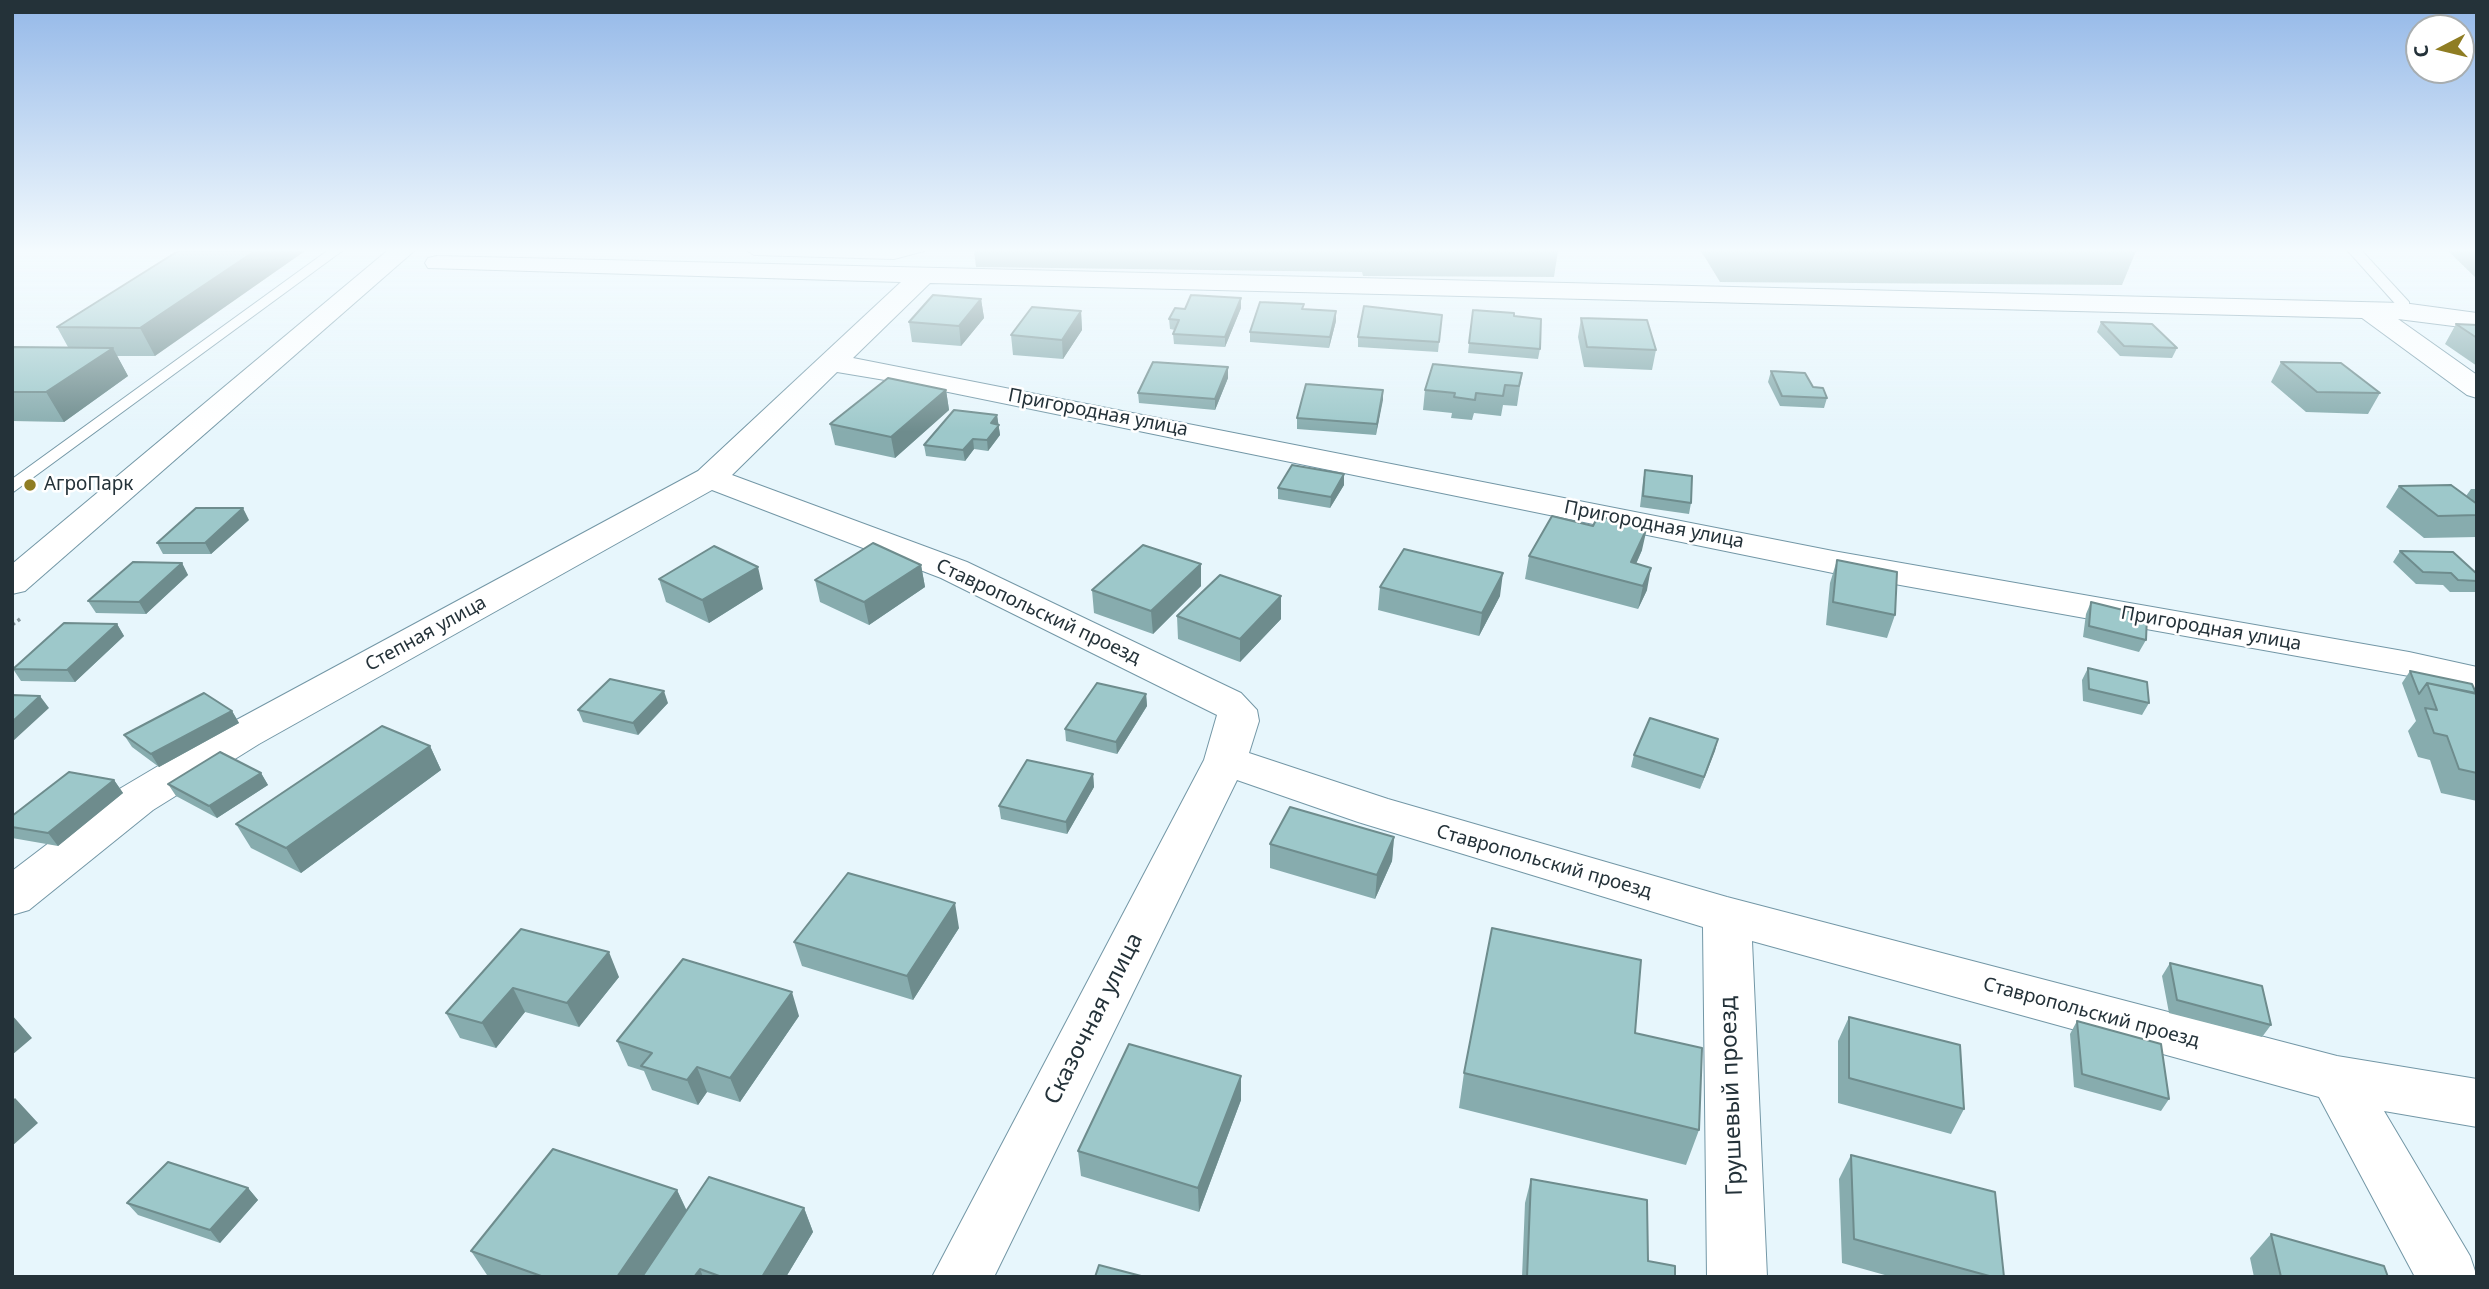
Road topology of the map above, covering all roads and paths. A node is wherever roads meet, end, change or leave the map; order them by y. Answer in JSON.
{"nodes":[{"id":1,"x":254,"y":311,"type":"edge"},
{"id":2,"x":333,"y":311,"type":"edge"},
{"id":3,"x":349,"y":311,"type":"edge"},
{"id":4,"x":878,"y":311,"type":"edge"},
{"id":5,"x":2345,"y":311,"type":"edge"},
{"id":6,"x":2398,"y":311,"type":"edge"},
{"id":7,"x":2404,"y":311,"type":"edge"},
{"id":8,"x":2370,"y":312,"type":"junction"},
{"id":9,"x":2477,"y":321,"type":"edge"},
{"id":10,"x":285,"y":353,"type":"junction"},
{"id":11,"x":833,"y":363,"type":"junction"},
{"id":12,"x":2477,"y":389,"type":"edge"},
{"id":13,"x":710,"y":478,"type":"junction"},
{"id":14,"x":12,"y":488,"type":"edge"},
{"id":15,"x":13,"y":582,"type":"edge"},
{"id":16,"x":2477,"y":680,"type":"edge"},
{"id":17,"x":1225,"y":760,"type":"junction"},
{"id":18,"x":12,"y":897,"type":"edge"},
{"id":19,"x":1727,"y":916,"type":"junction"},
{"id":20,"x":2337,"y":1079,"type":"junction"},
{"id":21,"x":2477,"y":1103,"type":"edge"},
{"id":22,"x":962,"y":1277,"type":"edge"},
{"id":23,"x":1737,"y":1277,"type":"edge"},
{"id":24,"x":2448,"y":1277,"type":"edge"}],
"edges":[{"from":1,"to":14,"type":"lane"},
{"from":2,"to":10,"type":"street"},
{"from":3,"to":10,"type":"street"},
{"from":4,"to":11,"type":"street","name":"Степная улица"},
{"from":5,"to":8,"type":"street"},
{"from":6,"to":8,"type":"street"},
{"from":7,"to":9,"type":"street"},
{"from":8,"to":12,"type":"street"},
{"from":10,"to":15,"type":"street"},
{"from":11,"to":13,"type":"street","name":"Степная улица"},
{"from":11,"to":16,"type":"street","name":"Пригородная улица"},
{"from":13,"to":17,"type":"street","name":"Ставропольский проезд"},
{"from":13,"to":18,"type":"street","name":"Степная улица"},
{"from":17,"to":19,"type":"street","name":"Ставропольский проезд"},
{"from":17,"to":22,"type":"street","name":"Сказочная улица"},
{"from":19,"to":20,"type":"street","name":"Ставропольский проезд"},
{"from":19,"to":23,"type":"street","name":"Грушевый проезд"},
{"from":20,"to":21,"type":"street","name":"Ставропольский проезд"},
{"from":20,"to":24,"type":"street"}]}
